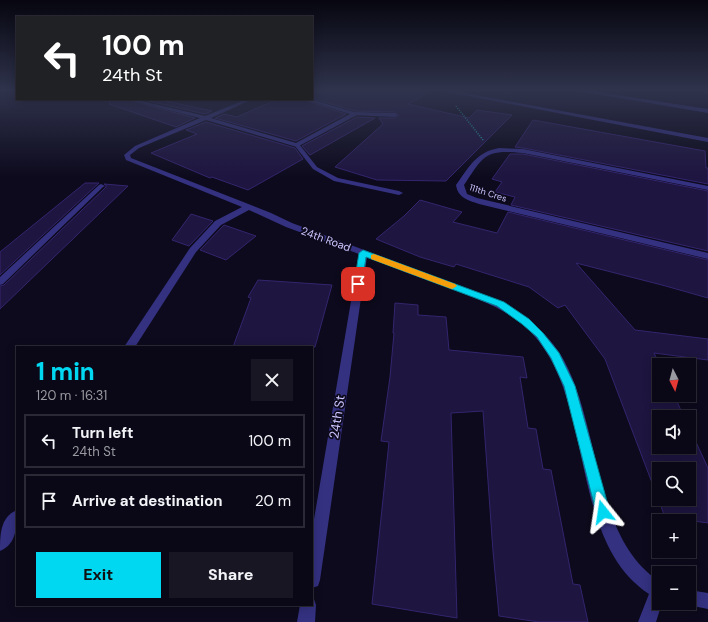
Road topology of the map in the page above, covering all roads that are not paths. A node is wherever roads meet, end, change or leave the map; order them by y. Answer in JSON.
{"nodes":[{"id":1,"x":203,"y":119,"type":"edge"},
{"id":2,"x":208,"y":119,"type":"edge"},
{"id":3,"x":346,"y":119,"type":"edge"},
{"id":4,"x":593,"y":119,"type":"edge"},
{"id":5,"x":708,"y":140,"type":"edge"},
{"id":6,"x":297,"y":145,"type":"junction"},
{"id":7,"x":101,"y":186,"type":"dead end"},
{"id":8,"x":708,"y":188,"type":"edge"},
{"id":9,"x":399,"y":193,"type":"dead end"},
{"id":10,"x":247,"y":208,"type":"junction"},
{"id":11,"x":363,"y":253,"type":"junction"},
{"id":12,"x":708,"y":256,"type":"edge"},
{"id":13,"x":0,"y":282,"type":"edge"},
{"id":14,"x":130,"y":346,"type":"edge"},
{"id":15,"x":16,"y":519,"type":"edge"},
{"id":16,"x":0,"y":543,"type":"edge"},
{"id":17,"x":313,"y":574,"type":"edge"},
{"id":18,"x":652,"y":586,"type":"edge"},
{"id":19,"x":696,"y":599,"type":"edge"},
{"id":20,"x":708,"y":601,"type":"edge"},
{"id":21,"x":308,"y":606,"type":"edge"},
{"id":22,"x":652,"y":609,"type":"edge"},
{"id":23,"x":306,"y":622,"type":"edge"},
{"id":24,"x":647,"y":622,"type":"edge"}],
"edges":[{"from":1,"to":10,"type":"street","name":"24th Road"},
{"from":2,"to":6,"type":"street"},
{"from":3,"to":6,"type":"street"},
{"from":4,"to":5,"type":"street"},
{"from":6,"to":9,"type":"street"},
{"from":7,"to":13,"type":"street"},
{"from":8,"to":12,"type":"street","name":"111th Cres"},
{"from":10,"to":11,"type":"street","name":"24th Road"},
{"from":10,"to":14,"type":"street"},
{"from":11,"to":17,"type":"street","name":"24th St"},
{"from":11,"to":18,"type":"street","name":"24th Road"},
{"from":15,"to":16,"type":"street"},
{"from":19,"to":20,"type":"street"},
{"from":21,"to":23,"type":"street"},
{"from":22,"to":24,"type":"street"}]}
